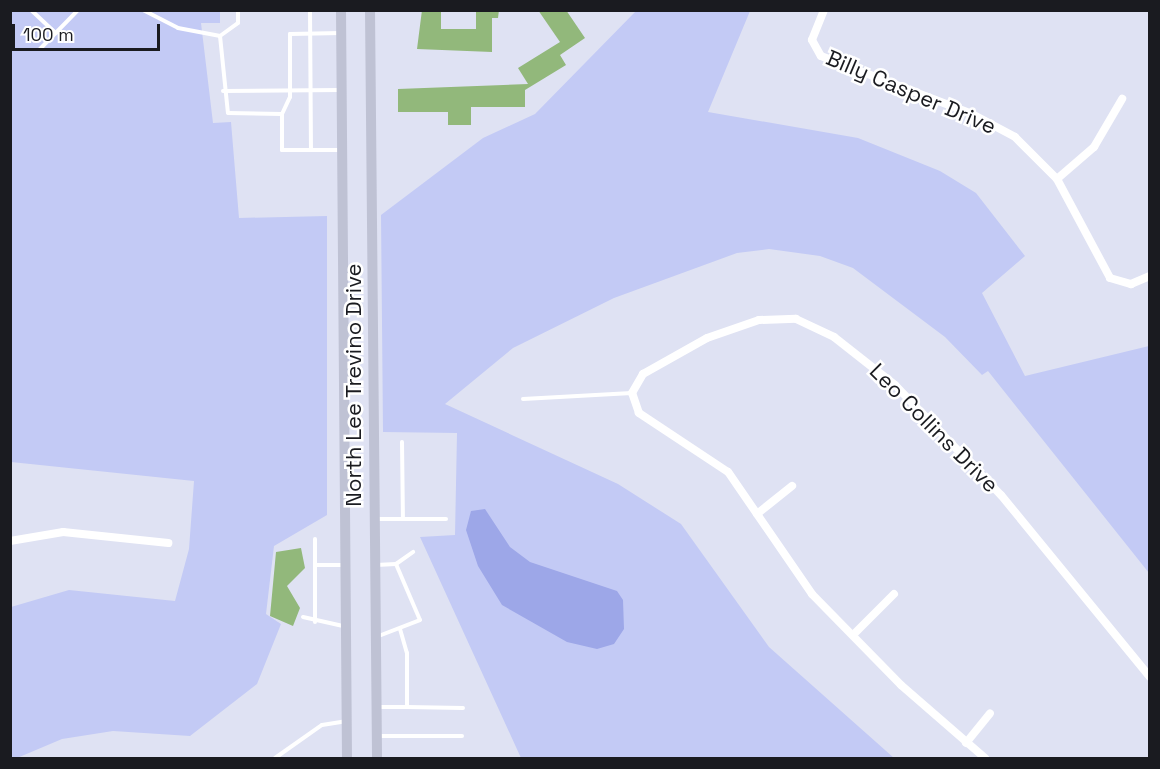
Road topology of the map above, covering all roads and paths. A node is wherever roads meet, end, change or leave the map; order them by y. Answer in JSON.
{"nodes":[{"id":1,"x":32,"y":10,"type":"edge"},
{"id":2,"x":78,"y":10,"type":"edge"},
{"id":3,"x":143,"y":10,"type":"edge"},
{"id":4,"x":238,"y":10,"type":"edge"},
{"id":5,"x":310,"y":10,"type":"edge"},
{"id":6,"x":342,"y":10,"type":"edge"},
{"id":7,"x":370,"y":10,"type":"edge"},
{"id":8,"x":824,"y":10,"type":"edge"},
{"id":9,"x":56,"y":33,"type":"junction"},
{"id":10,"x":310,"y":33,"type":"junction"},
{"id":11,"x":342,"y":33,"type":"junction"},
{"id":12,"x":220,"y":36,"type":"junction"},
{"id":13,"x":40,"y":49,"type":"dead end"},
{"id":14,"x":290,"y":90,"type":"junction"},
{"id":15,"x":310,"y":90,"type":"junction"},
{"id":16,"x":342,"y":90,"type":"junction"},
{"id":17,"x":223,"y":91,"type":"junction"},
{"id":18,"x":1122,"y":99,"type":"dead end"},
{"id":19,"x":282,"y":114,"type":"junction"},
{"id":20,"x":311,"y":150,"type":"junction"},
{"id":21,"x":343,"y":150,"type":"junction"},
{"id":22,"x":1057,"y":179,"type":"junction"},
{"id":23,"x":1149,"y":276,"type":"edge"},
{"id":24,"x":632,"y":393,"type":"junction"},
{"id":25,"x":523,"y":399,"type":"dead end"},
{"id":26,"x":402,"y":442,"type":"dead end"},
{"id":27,"x":792,"y":486,"type":"dead end"},
{"id":28,"x":757,"y":514,"type":"junction"},
{"id":29,"x":374,"y":519,"type":"junction"},
{"id":30,"x":403,"y":519,"type":"junction"},
{"id":31,"x":446,"y":519,"type":"dead end"},
{"id":32,"x":315,"y":539,"type":"dead end"},
{"id":33,"x":10,"y":541,"type":"edge"},
{"id":34,"x":168,"y":543,"type":"dead end"},
{"id":35,"x":413,"y":552,"type":"dead end"},
{"id":36,"x":396,"y":564,"type":"junction"},
{"id":37,"x":315,"y":565,"type":"junction"},
{"id":38,"x":346,"y":565,"type":"junction"},
{"id":39,"x":375,"y":566,"type":"junction"},
{"id":40,"x":894,"y":594,"type":"dead end"},
{"id":41,"x":303,"y":617,"type":"dead end"},
{"id":42,"x":315,"y":622,"type":"junction"},
{"id":43,"x":346,"y":626,"type":"junction"},
{"id":44,"x":400,"y":629,"type":"junction"},
{"id":45,"x":853,"y":635,"type":"junction"},
{"id":46,"x":375,"y":637,"type":"junction"},
{"id":47,"x":1149,"y":677,"type":"edge"},
{"id":48,"x":376,"y":707,"type":"junction"},
{"id":49,"x":407,"y":707,"type":"junction"},
{"id":50,"x":463,"y":708,"type":"dead end"},
{"id":51,"x":990,"y":713,"type":"dead end"},
{"id":52,"x":347,"y":721,"type":"junction"},
{"id":53,"x":376,"y":736,"type":"junction"},
{"id":54,"x":462,"y":736,"type":"dead end"},
{"id":55,"x":966,"y":743,"type":"junction"},
{"id":56,"x":275,"y":759,"type":"edge"},
{"id":57,"x":347,"y":759,"type":"edge"},
{"id":58,"x":376,"y":759,"type":"edge"},
{"id":59,"x":985,"y":759,"type":"edge"}],
"edges":[{"from":1,"to":9,"type":"lane"},
{"from":2,"to":9,"type":"lane"},
{"from":3,"to":12,"type":"lane"},
{"from":4,"to":12,"type":"lane"},
{"from":5,"to":10,"type":"lane"},
{"from":6,"to":11,"type":"main road","name":"North Lee Trevino Drive"},
{"from":7,"to":29,"type":"main road","name":"North Lee Trevino Drive"},
{"from":8,"to":22,"type":"street","name":"Billy Casper Drive"},
{"from":9,"to":13,"type":"lane"},
{"from":10,"to":11,"type":"lane"},
{"from":10,"to":14,"type":"lane"},
{"from":10,"to":15,"type":"lane"},
{"from":11,"to":16,"type":"main road","name":"North Lee Trevino Drive"},
{"from":12,"to":17,"type":"lane"},
{"from":14,"to":15,"type":"lane"},
{"from":14,"to":17,"type":"lane"},
{"from":14,"to":19,"type":"lane"},
{"from":15,"to":16,"type":"lane"},
{"from":15,"to":20,"type":"lane"},
{"from":16,"to":21,"type":"main road","name":"North Lee Trevino Drive"},
{"from":17,"to":19,"type":"lane"},
{"from":18,"to":22,"type":"street"},
{"from":19,"to":20,"type":"lane"},
{"from":20,"to":21,"type":"lane"},
{"from":21,"to":38,"type":"main road","name":"North Lee Trevino Drive"},
{"from":22,"to":23,"type":"street","name":"Billy Casper Drive"},
{"from":24,"to":25,"type":"lane"},
{"from":24,"to":28,"type":"street"},
{"from":24,"to":47,"type":"street","name":"Leo Collins Drive"},
{"from":26,"to":30,"type":"lane"},
{"from":27,"to":28,"type":"street"},
{"from":28,"to":45,"type":"street"},
{"from":29,"to":30,"type":"lane"},
{"from":29,"to":39,"type":"main road","name":"North Lee Trevino Drive"},
{"from":30,"to":31,"type":"lane"},
{"from":32,"to":37,"type":"lane"},
{"from":33,"to":34,"type":"street"},
{"from":35,"to":36,"type":"lane"},
{"from":36,"to":39,"type":"lane"},
{"from":36,"to":44,"type":"lane"},
{"from":37,"to":38,"type":"lane"},
{"from":37,"to":42,"type":"lane"},
{"from":38,"to":43,"type":"main road","name":"North Lee Trevino Drive"},
{"from":39,"to":46,"type":"main road","name":"North Lee Trevino Drive"},
{"from":40,"to":45,"type":"street"},
{"from":41,"to":42,"type":"lane"},
{"from":42,"to":43,"type":"lane"},
{"from":43,"to":52,"type":"main road","name":"North Lee Trevino Drive"},
{"from":44,"to":46,"type":"lane"},
{"from":44,"to":49,"type":"lane"},
{"from":45,"to":55,"type":"street"},
{"from":46,"to":48,"type":"main road","name":"North Lee Trevino Drive"},
{"from":48,"to":49,"type":"lane"},
{"from":48,"to":53,"type":"main road","name":"North Lee Trevino Drive"},
{"from":49,"to":50,"type":"lane"},
{"from":51,"to":55,"type":"street"},
{"from":52,"to":56,"type":"lane"},
{"from":52,"to":57,"type":"main road","name":"North Lee Trevino Drive"},
{"from":53,"to":54,"type":"lane"},
{"from":53,"to":58,"type":"main road","name":"North Lee Trevino Drive"},
{"from":55,"to":59,"type":"street"}]}
